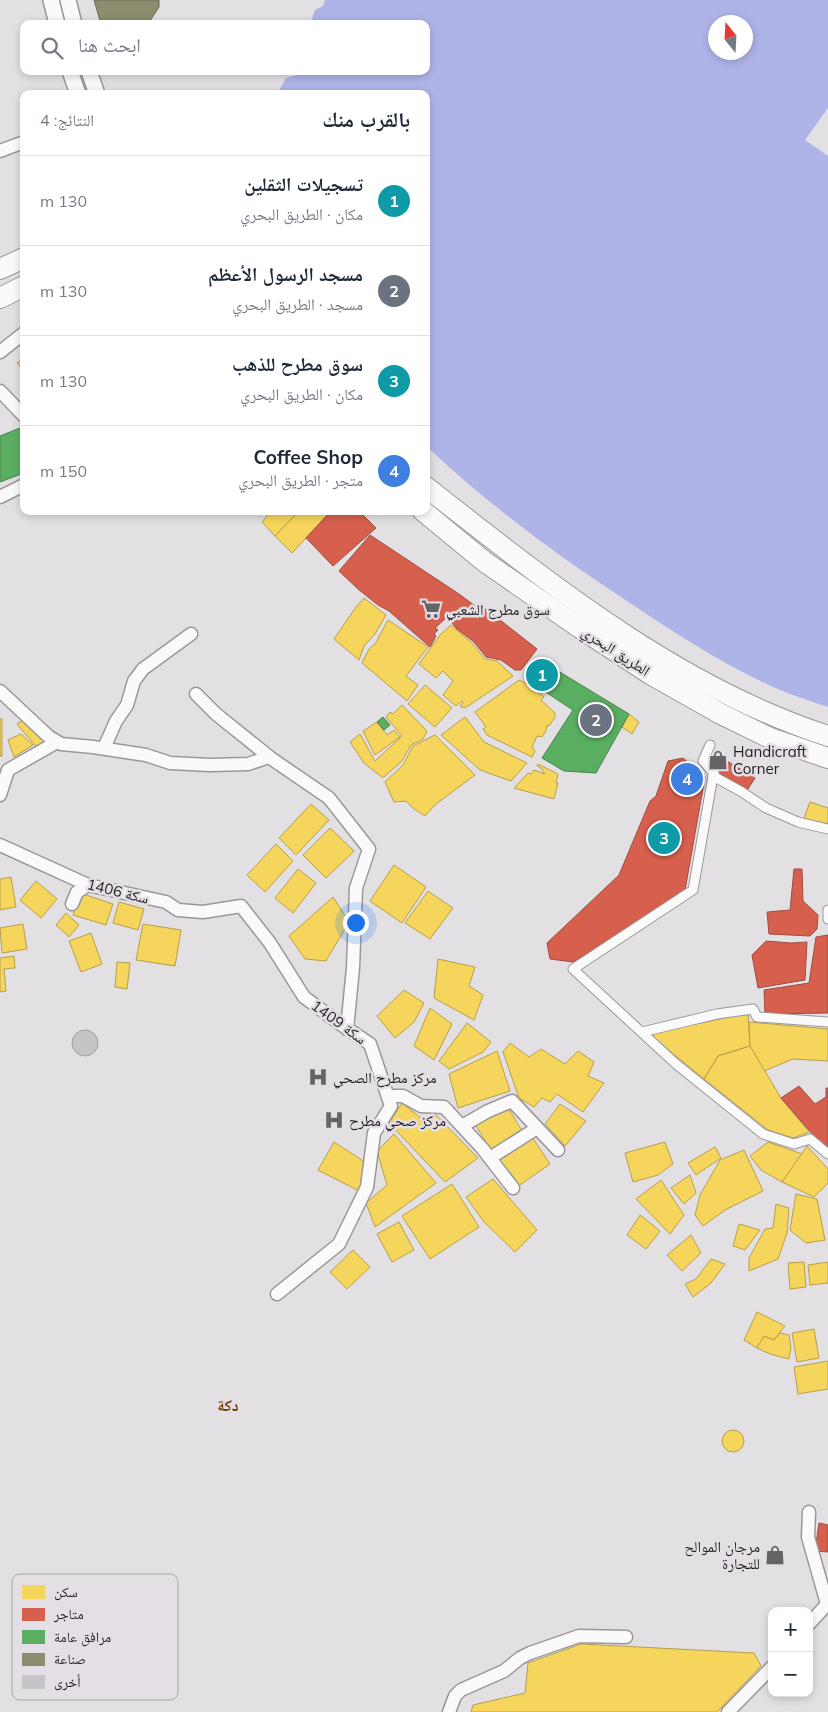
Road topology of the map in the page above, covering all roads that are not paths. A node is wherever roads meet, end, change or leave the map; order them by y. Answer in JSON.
{"nodes":[{"id":1,"x":51,"y":0,"type":"edge"},
{"id":2,"x":68,"y":0,"type":"edge"},
{"id":3,"x":56,"y":20,"type":"edge"},
{"id":4,"x":73,"y":20,"type":"edge"},
{"id":5,"x":71,"y":75,"type":"edge"},
{"id":6,"x":90,"y":75,"type":"edge"},
{"id":7,"x":77,"y":90,"type":"edge"},
{"id":8,"x":96,"y":90,"type":"edge"},
{"id":9,"x":20,"y":144,"type":"edge"},
{"id":10,"x":0,"y":151,"type":"edge"},
{"id":11,"x":20,"y":260,"type":"edge"},
{"id":12,"x":0,"y":269,"type":"edge"},
{"id":13,"x":20,"y":288,"type":"edge"},
{"id":14,"x":0,"y":298,"type":"edge"},
{"id":15,"x":20,"y":336,"type":"edge"},
{"id":16,"x":0,"y":352,"type":"edge"},
{"id":17,"x":0,"y":391,"type":"edge"},
{"id":18,"x":20,"y":412,"type":"edge"},
{"id":19,"x":20,"y":487,"type":"edge"},
{"id":20,"x":430,"y":490,"type":"edge"},
{"id":21,"x":0,"y":497,"type":"edge"},
{"id":22,"x":428,"y":515,"type":"edge"},
{"id":23,"x":191,"y":634,"type":"dead end"},
{"id":24,"x":0,"y":691,"type":"edge"},
{"id":25,"x":196,"y":694,"type":"dead end"},
{"id":26,"x":828,"y":736,"type":"edge"},
{"id":27,"x":57,"y":742,"type":"junction"},
{"id":28,"x":710,"y":745,"type":"dead end"},
{"id":29,"x":104,"y":748,"type":"junction"},
{"id":30,"x":269,"y":757,"type":"junction"},
{"id":31,"x":828,"y":758,"type":"edge"},
{"id":32,"x":713,"y":776,"type":"junction"},
{"id":33,"x":0,"y":794,"type":"edge"},
{"id":34,"x":828,"y":829,"type":"edge"},
{"id":35,"x":0,"y":846,"type":"edge"},
{"id":36,"x":88,"y":885,"type":"junction"},
{"id":37,"x":72,"y":904,"type":"dead end"},
{"id":38,"x":241,"y":906,"type":"joint"},
{"id":39,"x":828,"y":910,"type":"edge"},
{"id":40,"x":828,"y":919,"type":"edge"},
{"id":41,"x":828,"y":1022,"type":"edge"},
{"id":42,"x":347,"y":1028,"type":"junction"},
{"id":43,"x":642,"y":1032,"type":"junction"},
{"id":44,"x":388,"y":1096,"type":"junction"},
{"id":45,"x":462,"y":1126,"type":"junction"},
{"id":46,"x":537,"y":1128,"type":"junction"},
{"id":47,"x":558,"y":1150,"type":"dead end"},
{"id":48,"x":828,"y":1154,"type":"edge"},
{"id":49,"x":490,"y":1158,"type":"junction"},
{"id":50,"x":513,"y":1188,"type":"dead end"},
{"id":51,"x":277,"y":1294,"type":"dead end"},
{"id":52,"x":809,"y":1512,"type":"dead end"},
{"id":53,"x":827,"y":1604,"type":"edge"},
{"id":54,"x":813,"y":1620,"type":"edge"},
{"id":55,"x":626,"y":1637,"type":"dead end"},
{"id":56,"x":768,"y":1671,"type":"edge"},
{"id":57,"x":449,"y":1712,"type":"edge"},
{"id":58,"x":728,"y":1712,"type":"edge"}],
"edges":[{"from":1,"to":3,"type":"street"},
{"from":2,"to":4,"type":"street"},
{"from":5,"to":7,"type":"street"},
{"from":6,"to":8,"type":"street"},
{"from":9,"to":10,"type":"street"},
{"from":11,"to":12,"type":"main road"},
{"from":13,"to":14,"type":"main road"},
{"from":15,"to":16,"type":"street"},
{"from":17,"to":18,"type":"street"},
{"from":19,"to":21,"type":"street"},
{"from":20,"to":26,"type":"main road","name":"الطريق البحري"},
{"from":22,"to":31,"type":"main road","name":"الطريق البحري"},
{"from":23,"to":29,"type":"street"},
{"from":24,"to":27,"type":"street"},
{"from":25,"to":30,"type":"street"},
{"from":27,"to":29,"type":"street"},
{"from":27,"to":33,"type":"street"},
{"from":28,"to":32,"type":"street"},
{"from":29,"to":30,"type":"street"},
{"from":30,"to":42,"type":"street"},
{"from":32,"to":34,"type":"street"},
{"from":32,"to":43,"type":"street"},
{"from":35,"to":36,"type":"street","name":"1406 سكة"},
{"from":36,"to":37,"type":"street"},
{"from":36,"to":38,"type":"street","name":"1406 سكة"},
{"from":38,"to":42,"type":"street","name":"1409 سكة"},
{"from":39,"to":40,"type":"street"},
{"from":41,"to":43,"type":"street"},
{"from":42,"to":44,"type":"street","name":"1409 سكة"},
{"from":43,"to":48,"type":"street"},
{"from":44,"to":45,"type":"street"},
{"from":44,"to":51,"type":"street"},
{"from":45,"to":46,"type":"street"},
{"from":45,"to":49,"type":"street"},
{"from":46,"to":47,"type":"street"},
{"from":46,"to":49,"type":"street"},
{"from":49,"to":50,"type":"street"},
{"from":52,"to":53,"type":"street"},
{"from":53,"to":54,"type":"street"},
{"from":55,"to":57,"type":"street"},
{"from":56,"to":58,"type":"street"}]}
